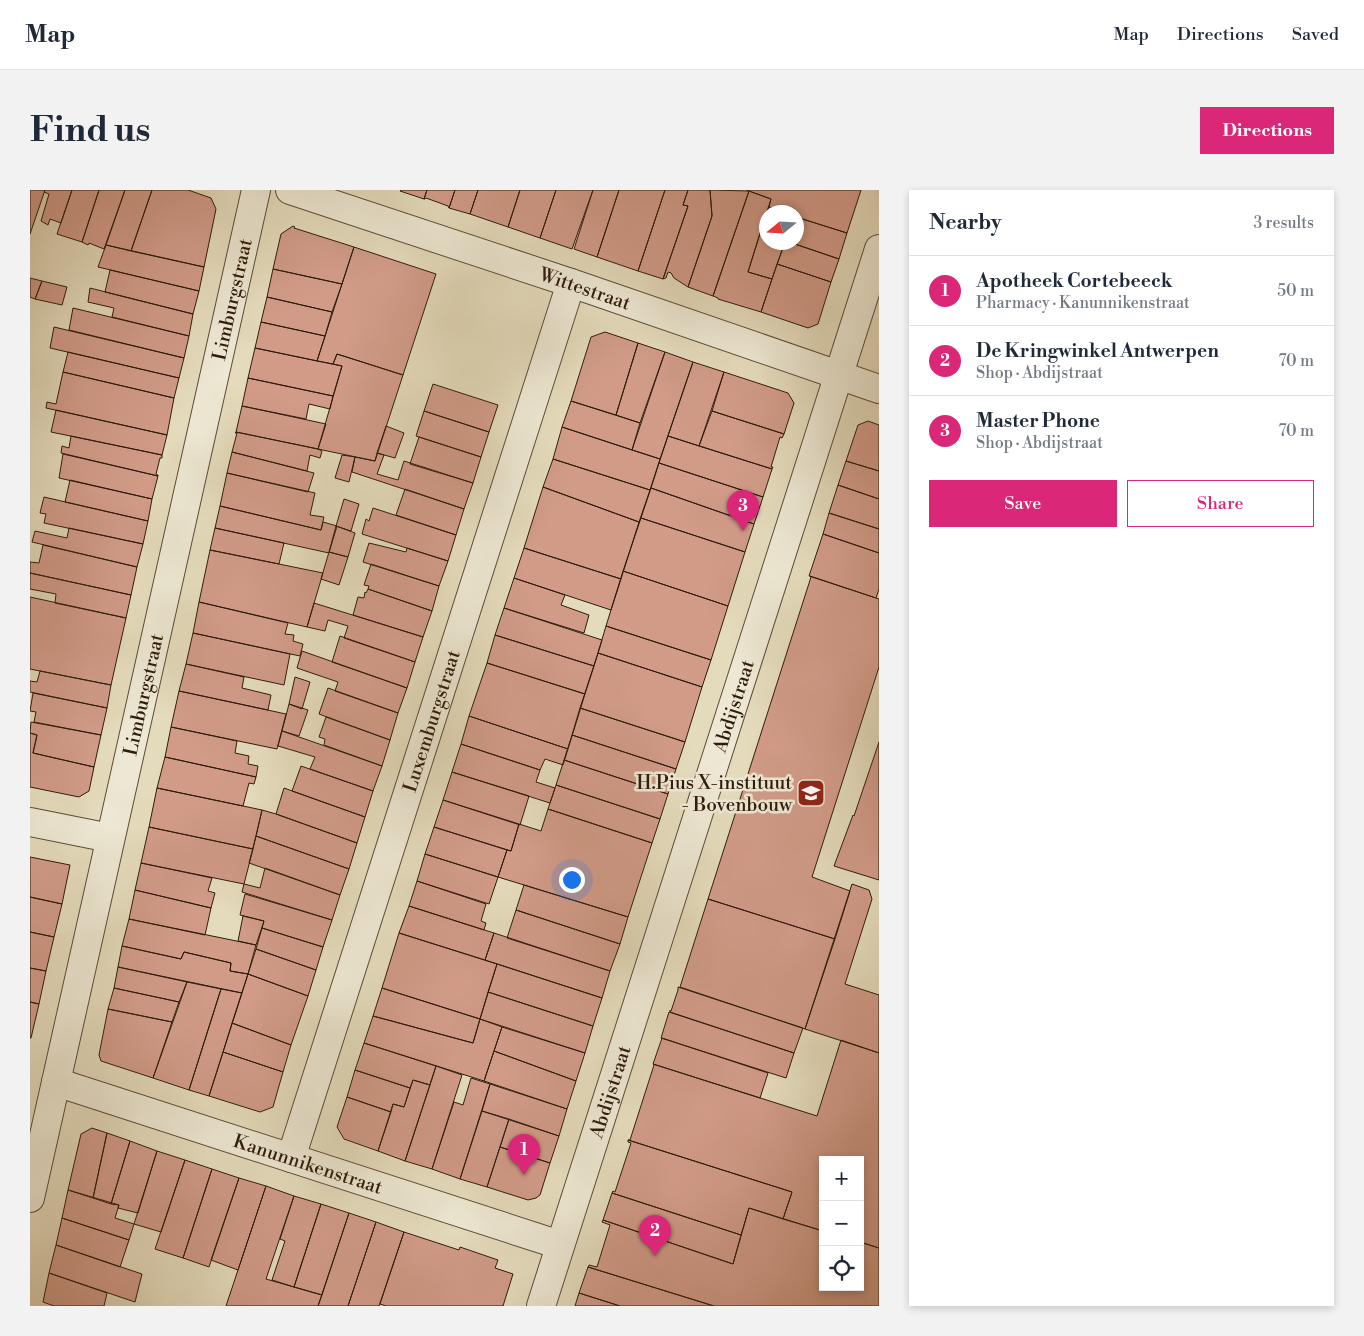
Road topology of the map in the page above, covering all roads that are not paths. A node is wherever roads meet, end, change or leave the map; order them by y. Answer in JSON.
{"nodes":[{"id":1,"x":256,"y":190,"type":"edge"},
{"id":2,"x":290,"y":190,"type":"edge"},
{"id":3,"x":879,"y":249,"type":"edge"},
{"id":4,"x":571,"y":283,"type":"junction"},
{"id":5,"x":838,"y":375,"type":"junction"},
{"id":6,"x":879,"y":389,"type":"edge"},
{"id":7,"x":30,"y":822,"type":"edge"},
{"id":8,"x":110,"y":838,"type":"junction"},
{"id":9,"x":56,"y":1082,"type":"junction"},
{"id":10,"x":291,"y":1158,"type":"junction"},
{"id":11,"x":30,"y":1198,"type":"edge"},
{"id":12,"x":560,"y":1245,"type":"junction"},
{"id":13,"x":541,"y":1306,"type":"edge"}],
"edges":[{"from":1,"to":8,"type":"street","name":"Limburgstraat"},
{"from":2,"to":4,"type":"street","name":"Wittestraat"},
{"from":3,"to":5,"type":"street","name":"Abdijstraat"},
{"from":4,"to":5,"type":"street","name":"Wittestraat"},
{"from":4,"to":10,"type":"street","name":"Luxemburgstraat"},
{"from":5,"to":6,"type":"street","name":"Wittestraat"},
{"from":5,"to":12,"type":"street","name":"Abdijstraat"},
{"from":7,"to":8,"type":"street"},
{"from":8,"to":9,"type":"street","name":"Limburgstraat"},
{"from":9,"to":10,"type":"street","name":"Kanunnikenstraat"},
{"from":9,"to":11,"type":"street","name":"Limburgstraat"},
{"from":10,"to":12,"type":"street","name":"Kanunnikenstraat"},
{"from":12,"to":13,"type":"street","name":"Abdijstraat"}]}
